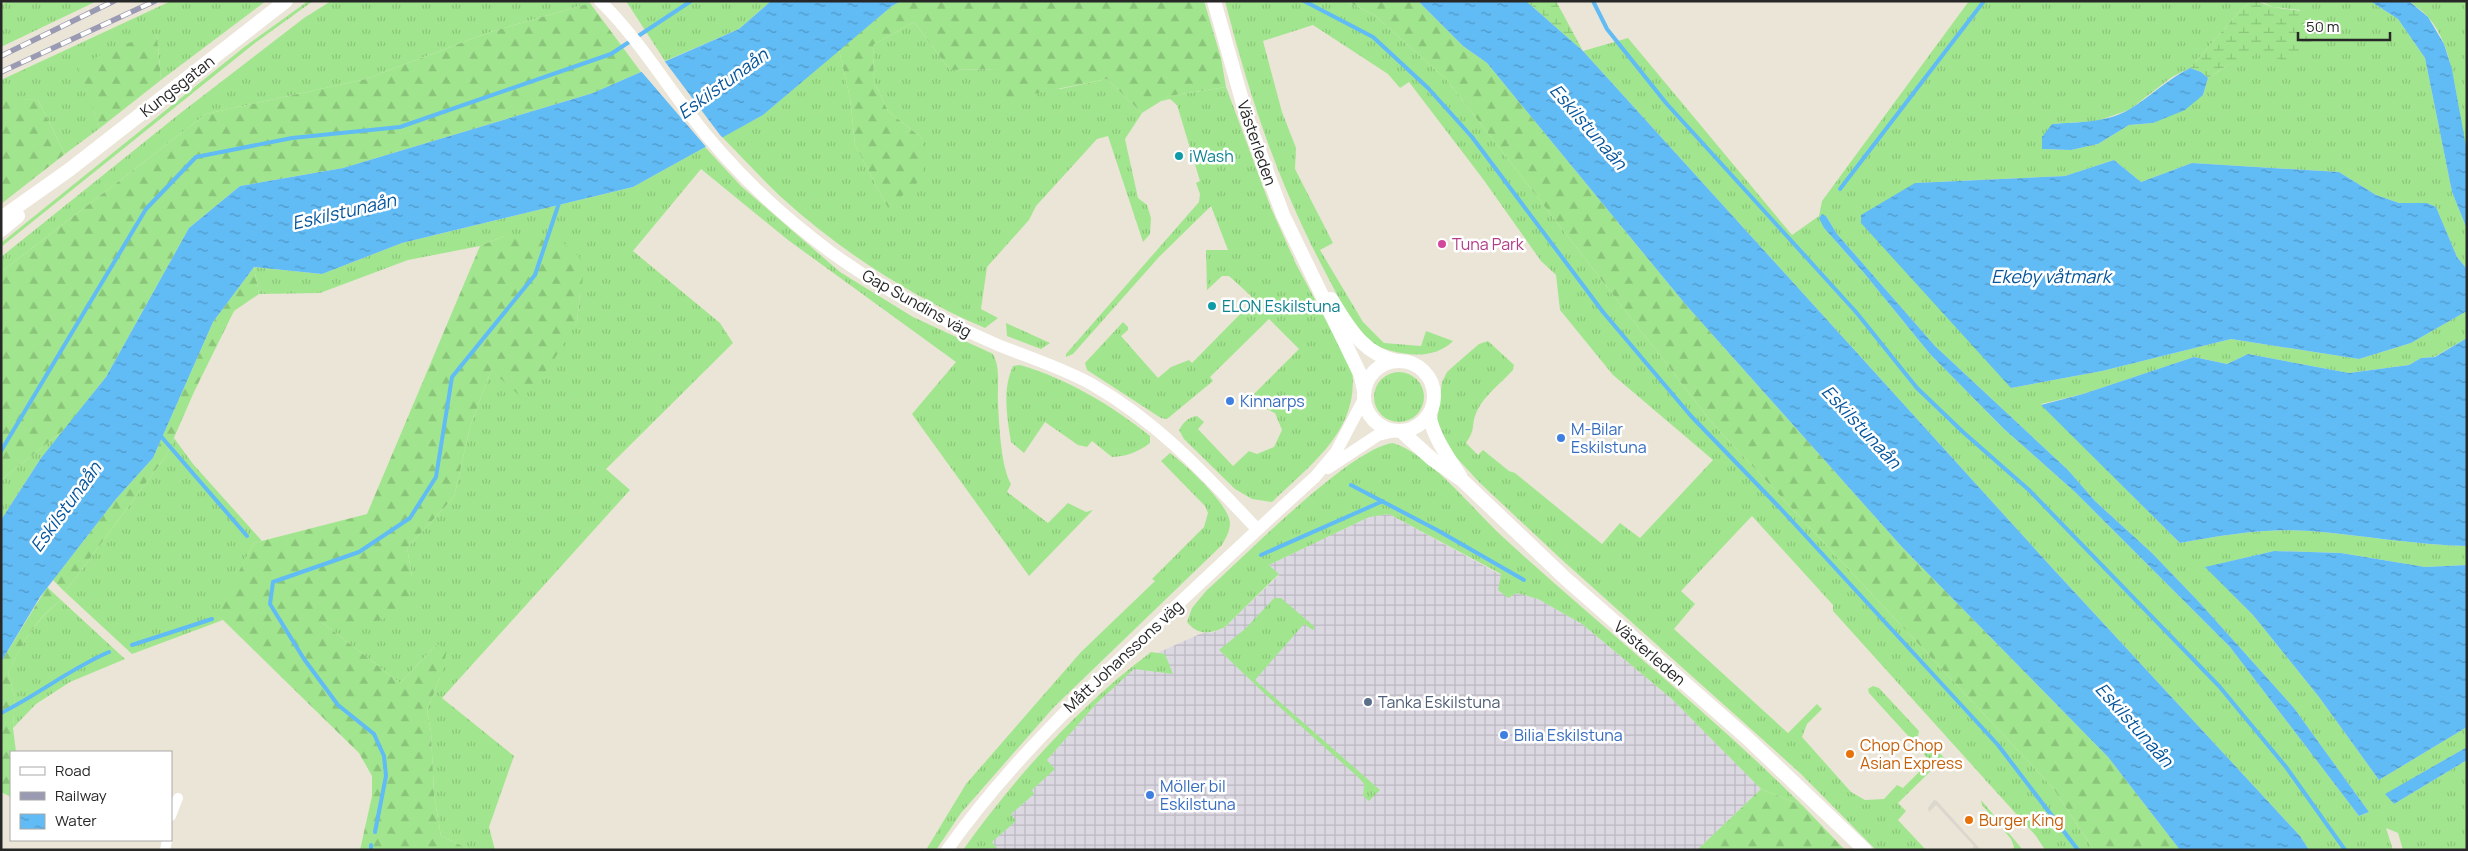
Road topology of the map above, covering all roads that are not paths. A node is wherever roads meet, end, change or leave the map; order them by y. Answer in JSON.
{"nodes":[{"id":1,"x":286,"y":1,"type":"edge"},
{"id":2,"x":600,"y":1,"type":"edge"},
{"id":3,"x":612,"y":1,"type":"edge"},
{"id":4,"x":1214,"y":4,"type":"edge"},
{"id":5,"x":621,"y":21,"type":"junction"},
{"id":6,"x":69,"y":170,"type":"junction"},
{"id":7,"x":1,"y":218,"type":"edge"},
{"id":8,"x":1,"y":230,"type":"edge"},
{"id":9,"x":1314,"y":279,"type":"junction"},
{"id":10,"x":1397,"y":361,"type":"junction"},
{"id":11,"x":1364,"y":395,"type":"junction"},
{"id":12,"x":1429,"y":414,"type":"junction"},
{"id":13,"x":1398,"y":431,"type":"junction"},
{"id":14,"x":1315,"y":476,"type":"junction"},
{"id":15,"x":1462,"y":480,"type":"junction"},
{"id":16,"x":1257,"y":529,"type":"junction"},
{"id":17,"x":178,"y":798,"type":"dead end"},
{"id":18,"x":172,"y":813,"type":"edge"},
{"id":19,"x":1838,"y":826,"type":"junction"},
{"id":20,"x":947,"y":850,"type":"edge"},
{"id":21,"x":1856,"y":850,"type":"edge"},
{"id":22,"x":1865,"y":850,"type":"edge"}],
"edges":[{"from":1,"to":6,"type":"main road","name":"Kungsgatan"},
{"from":2,"to":5,"type":"street","name":"Gap Sundins väg"},
{"from":3,"to":5,"type":"street","name":"Gap Sundins väg"},
{"from":4,"to":9,"type":"main road","name":"Västerleden"},
{"from":5,"to":16,"type":"street","name":"Gap Sundins väg"},
{"from":6,"to":7,"type":"main road","name":"Kungsgatan"},
{"from":6,"to":8,"type":"main road","name":"Kungsgatan"},
{"from":9,"to":10,"type":"main road","name":"Västerleden"},
{"from":9,"to":11,"type":"main road","name":"Västerleden"},
{"from":10,"to":11,"type":"main road"},
{"from":10,"to":12,"type":"main road"},
{"from":11,"to":13,"type":"main road"},
{"from":11,"to":14,"type":"street","name":"Mått Johanssons väg"},
{"from":12,"to":13,"type":"main road"},
{"from":12,"to":15,"type":"main road","name":"Västerleden"},
{"from":13,"to":14,"type":"street","name":"Mått Johanssons väg"},
{"from":13,"to":15,"type":"main road","name":"Västerleden"},
{"from":14,"to":16,"type":"street","name":"Mått Johanssons väg"},
{"from":15,"to":19,"type":"main road","name":"Västerleden"},
{"from":16,"to":20,"type":"street","name":"Mått Johanssons väg"},
{"from":17,"to":18,"type":"street"},
{"from":19,"to":21,"type":"main road","name":"Västerleden"},
{"from":19,"to":22,"type":"main road","name":"Västerleden"}]}
